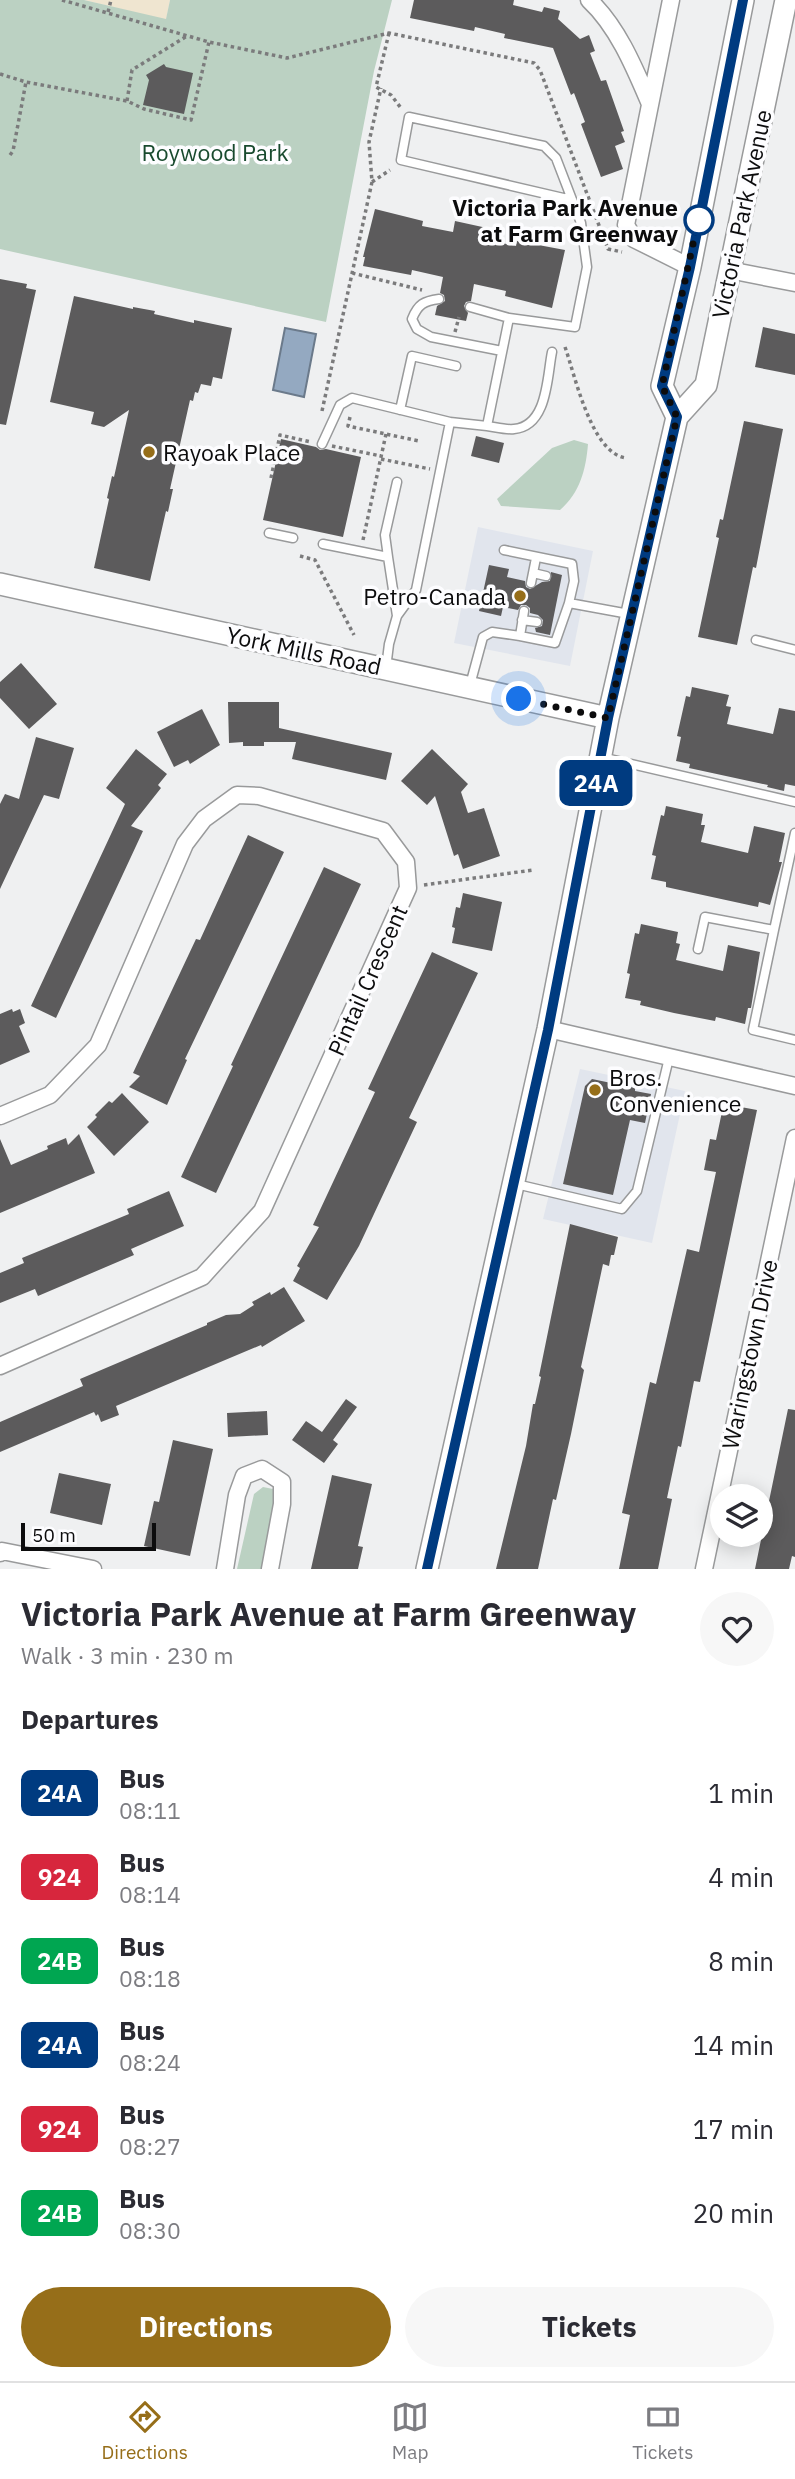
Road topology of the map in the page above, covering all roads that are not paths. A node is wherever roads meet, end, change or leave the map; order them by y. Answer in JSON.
{"nodes":[{"id":1,"x":589,"y":0,"type":"edge"},
{"id":2,"x":671,"y":0,"type":"edge"},
{"id":3,"x":743,"y":0,"type":"edge"},
{"id":4,"x":786,"y":0,"type":"edge"},
{"id":5,"x":650,"y":104,"type":"junction"},
{"id":6,"x":572,"y":200,"type":"junction"},
{"id":7,"x":690,"y":267,"type":"junction"},
{"id":8,"x":729,"y":271,"type":"junction"},
{"id":9,"x":795,"y":283,"type":"edge"},
{"id":10,"x":439,"y":299,"type":"dead end"},
{"id":11,"x":470,"y":307,"type":"dead end"},
{"id":12,"x":509,"y":318,"type":"junction"},
{"id":13,"x":502,"y":351,"type":"junction"},
{"id":14,"x":552,"y":352,"type":"dead end"},
{"id":15,"x":456,"y":366,"type":"dead end"},
{"id":16,"x":400,"y":410,"type":"junction"},
{"id":17,"x":677,"y":417,"type":"junction"},
{"id":18,"x":450,"y":422,"type":"junction"},
{"id":19,"x":487,"y":426,"type":"junction"},
{"id":20,"x":322,"y":444,"type":"dead end"},
{"id":21,"x":397,"y":482,"type":"dead end"},
{"id":22,"x":269,"y":533,"type":"dead end"},
{"id":23,"x":293,"y":538,"type":"dead end"},
{"id":24,"x":323,"y":544,"type":"dead end"},
{"id":25,"x":504,"y":551,"type":"dead end"},
{"id":26,"x":388,"y":557,"type":"junction"},
{"id":27,"x":536,"y":558,"type":"junction"},
{"id":28,"x":533,"y":573,"type":"junction"},
{"id":29,"x":546,"y":576,"type":"dead end"},
{"id":30,"x":562,"y":579,"type":"dead end"},
{"id":31,"x":574,"y":581,"type":"junction"},
{"id":32,"x":531,"y":583,"type":"dead end"},
{"id":33,"x":0,"y":584,"type":"edge"},
{"id":34,"x":569,"y":603,"type":"junction"},
{"id":35,"x":632,"y":614,"type":"junction"},
{"id":36,"x":397,"y":616,"type":"junction"},
{"id":37,"x":537,"y":622,"type":"dead end"},
{"id":38,"x":520,"y":636,"type":"junction"},
{"id":39,"x":756,"y":640,"type":"dead end"},
{"id":40,"x":795,"y":650,"type":"edge"},
{"id":41,"x":386,"y":668,"type":"junction"},
{"id":42,"x":469,"y":687,"type":"junction"},
{"id":43,"x":608,"y":718,"type":"junction"},
{"id":44,"x":601,"y":757,"type":"junction"},
{"id":45,"x":795,"y":802,"type":"edge"},
{"id":46,"x":795,"y":833,"type":"edge"},
{"id":47,"x":774,"y":930,"type":"junction"},
{"id":48,"x":698,"y":949,"type":"dead end"},
{"id":49,"x":548,"y":1030,"type":"junction"},
{"id":50,"x":795,"y":1040,"type":"edge"},
{"id":51,"x":669,"y":1058,"type":"junction"},
{"id":52,"x":795,"y":1086,"type":"edge"},
{"id":53,"x":0,"y":1116,"type":"edge"},
{"id":54,"x":795,"y":1138,"type":"edge"},
{"id":55,"x":513,"y":1183,"type":"junction"},
{"id":56,"x":0,"y":1366,"type":"edge"},
{"id":57,"x":1,"y":1550,"type":"edge"},
{"id":58,"x":93,"y":1569,"type":"edge"},
{"id":59,"x":225,"y":1569,"type":"edge"},
{"id":60,"x":270,"y":1569,"type":"edge"},
{"id":61,"x":427,"y":1569,"type":"edge"},
{"id":62,"x":704,"y":1569,"type":"edge"}],
"edges":[{"from":1,"to":5,"type":"street"},
{"from":2,"to":5,"type":"street"},
{"from":3,"to":7,"type":"main road","name":"Victoria Park Avenue"},
{"from":4,"to":8,"type":"main road","name":"Victoria Park Avenue"},
{"from":5,"to":7,"type":"street"},
{"from":6,"to":6,"type":"lane"},
{"from":6,"to":12,"type":"lane"},
{"from":7,"to":8,"type":"main road"},
{"from":7,"to":17,"type":"main road","name":"Victoria Park Avenue"},
{"from":8,"to":9,"type":"street"},
{"from":8,"to":17,"type":"main road","name":"Victoria Park Avenue"},
{"from":10,"to":13,"type":"lane"},
{"from":11,"to":12,"type":"lane"},
{"from":12,"to":13,"type":"lane"},
{"from":13,"to":19,"type":"lane"},
{"from":14,"to":19,"type":"lane"},
{"from":15,"to":16,"type":"lane"},
{"from":16,"to":18,"type":"lane"},
{"from":16,"to":20,"type":"lane"},
{"from":17,"to":35,"type":"main road","name":"Victoria Park Avenue"},
{"from":18,"to":19,"type":"lane"},
{"from":18,"to":36,"type":"lane"},
{"from":21,"to":26,"type":"lane"},
{"from":22,"to":23,"type":"lane"},
{"from":24,"to":26,"type":"lane"},
{"from":25,"to":27,"type":"lane"},
{"from":26,"to":36,"type":"lane"},
{"from":27,"to":28,"type":"lane"},
{"from":27,"to":31,"type":"lane"},
{"from":28,"to":29,"type":"lane"},
{"from":28,"to":32,"type":"lane"},
{"from":30,"to":31,"type":"lane"},
{"from":31,"to":34,"type":"lane"},
{"from":33,"to":41,"type":"main road","name":"York Mills Road"},
{"from":34,"to":35,"type":"lane"},
{"from":34,"to":38,"type":"lane"},
{"from":35,"to":43,"type":"main road","name":"Victoria Park Avenue"},
{"from":36,"to":41,"type":"lane"},
{"from":37,"to":38,"type":"lane"},
{"from":38,"to":42,"type":"lane"},
{"from":39,"to":40,"type":"lane"},
{"from":41,"to":42,"type":"main road","name":"York Mills Road"},
{"from":42,"to":43,"type":"main road","name":"York Mills Road"},
{"from":43,"to":44,"type":"main road","name":"Victoria Park Avenue"},
{"from":44,"to":45,"type":"lane"},
{"from":44,"to":49,"type":"main road","name":"Victoria Park Avenue"},
{"from":46,"to":47,"type":"lane"},
{"from":47,"to":48,"type":"lane"},
{"from":47,"to":50,"type":"lane"},
{"from":49,"to":51,"type":"street"},
{"from":49,"to":55,"type":"main road","name":"Victoria Park Avenue"},
{"from":51,"to":52,"type":"street"},
{"from":51,"to":55,"type":"lane"},
{"from":53,"to":56,"type":"street","name":"Pintail Crescent"},
{"from":54,"to":62,"type":"street","name":"Waringstown Drive"},
{"from":55,"to":61,"type":"main road","name":"Victoria Park Avenue"},
{"from":57,"to":58,"type":"street"},
{"from":59,"to":60,"type":"street"}]}
